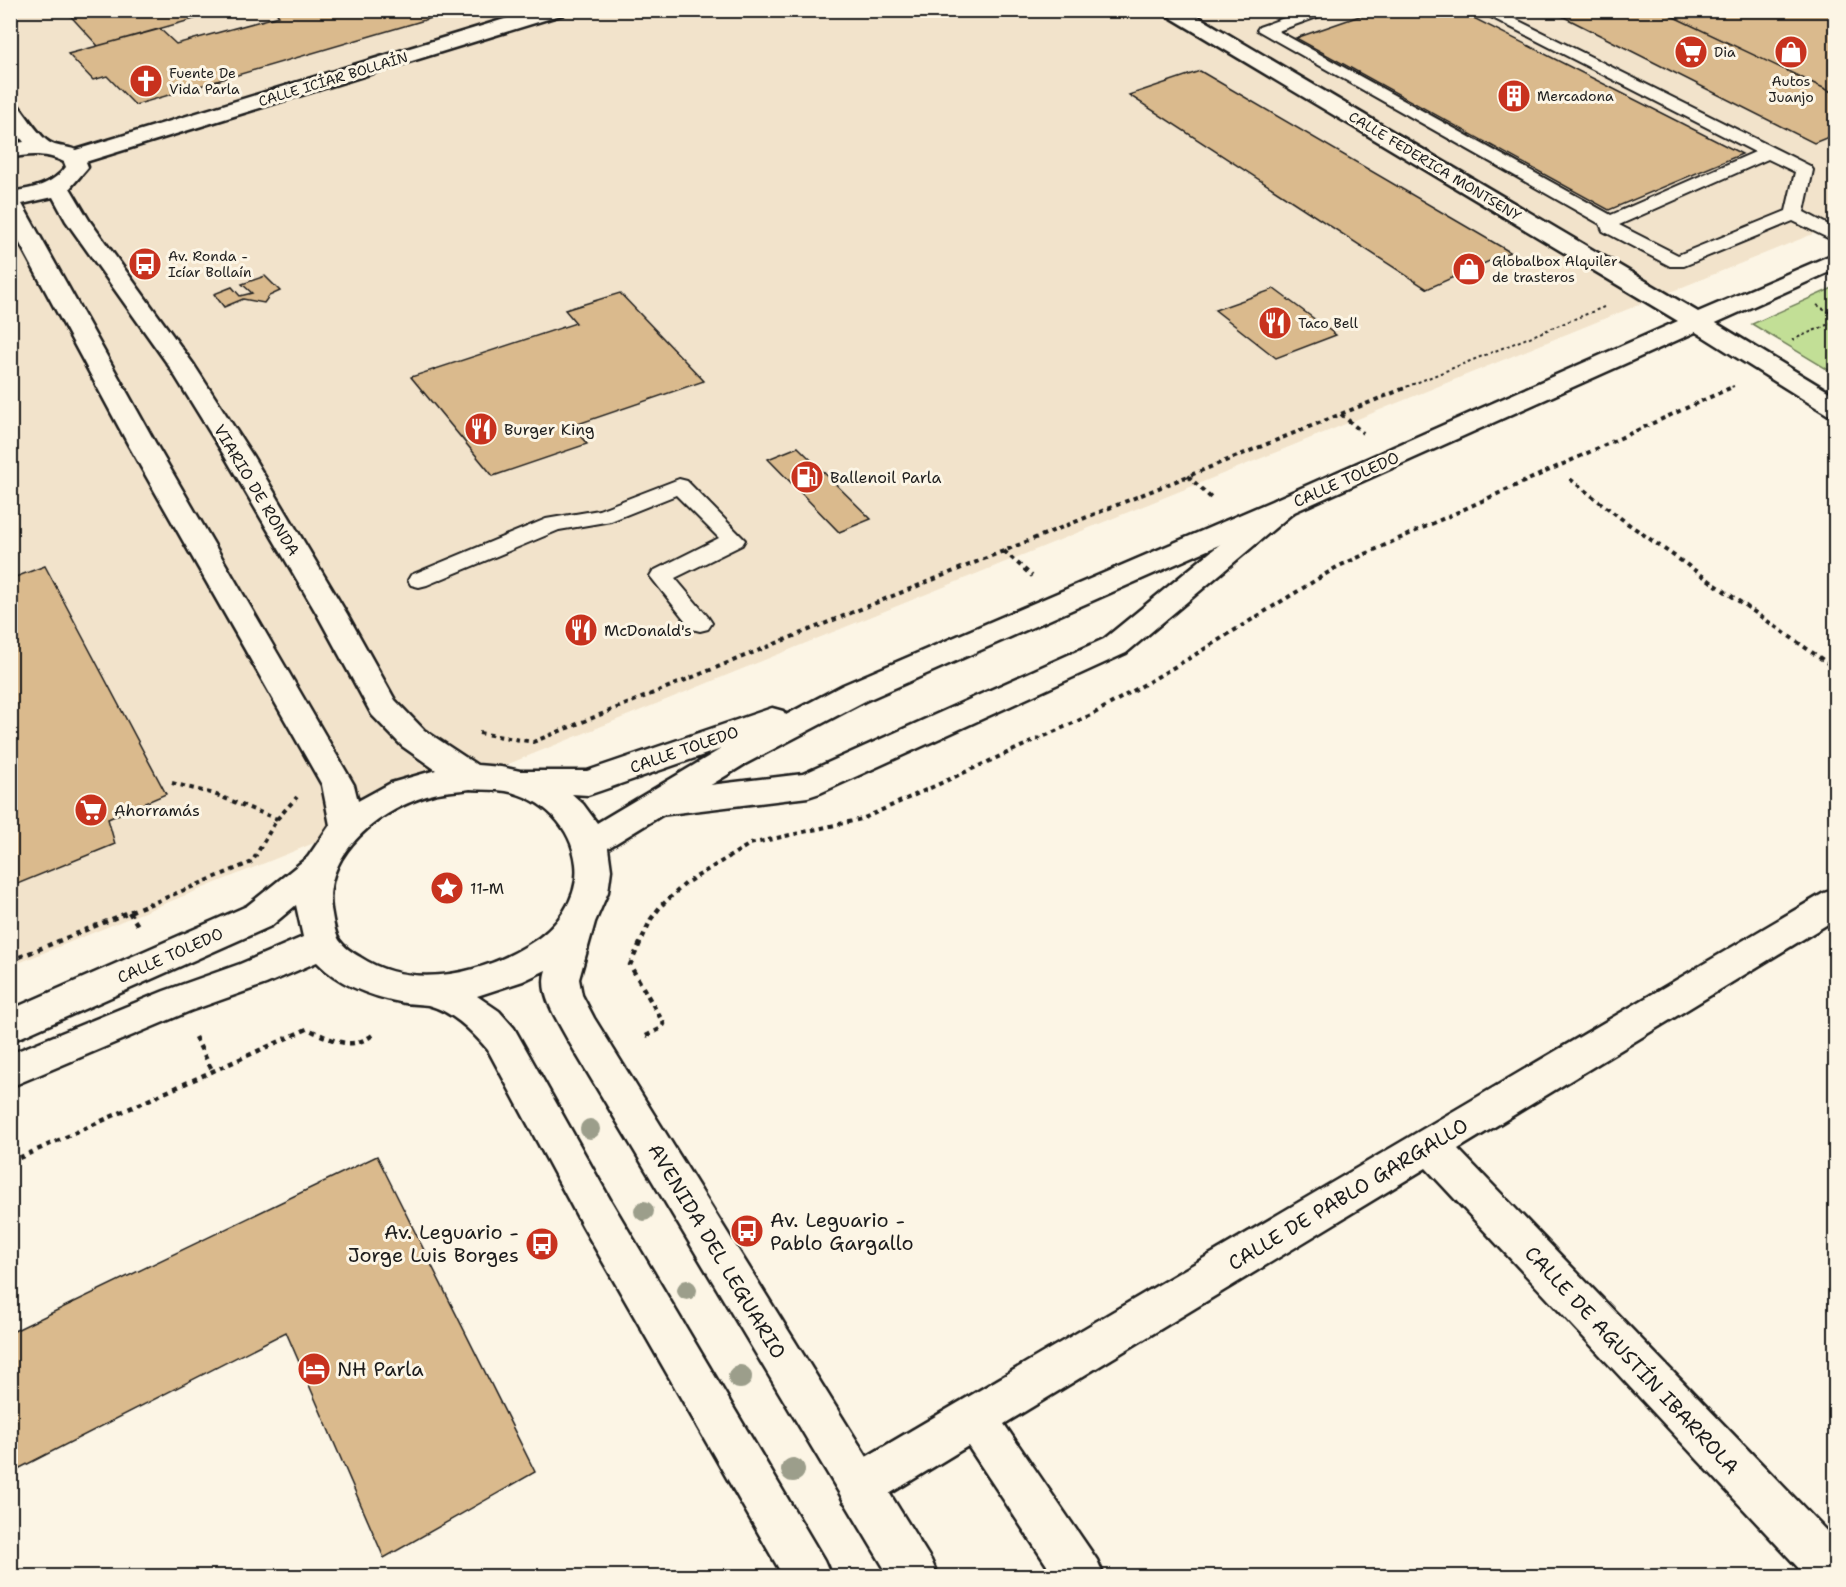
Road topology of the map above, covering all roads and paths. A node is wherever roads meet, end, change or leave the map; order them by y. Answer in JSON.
{"nodes":[{"id":1,"x":557,"y":10,"type":"edge"},
{"id":2,"x":1172,"y":10,"type":"edge"},
{"id":3,"x":1323,"y":10,"type":"edge"},
{"id":4,"x":1484,"y":10,"type":"edge"},
{"id":5,"x":10,"y":110,"type":"edge"},
{"id":6,"x":40,"y":147,"type":"junction"},
{"id":7,"x":10,"y":152,"type":"edge"},
{"id":8,"x":1769,"y":152,"type":"junction"},
{"id":9,"x":74,"y":158,"type":"junction"},
{"id":10,"x":58,"y":186,"type":"junction"},
{"id":11,"x":10,"y":201,"type":"edge"},
{"id":12,"x":1794,"y":214,"type":"junction"},
{"id":13,"x":1611,"y":222,"type":"junction"},
{"id":14,"x":1836,"y":237,"type":"edge"},
{"id":15,"x":1836,"y":260,"type":"edge"},
{"id":16,"x":1646,"y":290,"type":"junction"},
{"id":17,"x":1697,"y":322,"type":"junction"},
{"id":18,"x":1771,"y":369,"type":"junction"},
{"id":19,"x":1836,"y":408,"type":"edge"},
{"id":20,"x":1570,"y":479,"type":"dead end"},
{"id":21,"x":1284,"y":506,"type":"junction"},
{"id":22,"x":419,"y":580,"type":"dead end"},
{"id":23,"x":700,"y":623,"type":"dead end"},
{"id":24,"x":1836,"y":669,"type":"edge"},
{"id":25,"x":854,"y":693,"type":"junction"},
{"id":26,"x":309,"y":732,"type":"junction"},
{"id":27,"x":471,"y":732,"type":"dead end"},
{"id":28,"x":470,"y":777,"type":"junction"},
{"id":29,"x":511,"y":780,"type":"junction"},
{"id":30,"x":172,"y":783,"type":"dead end"},
{"id":31,"x":660,"y":803,"type":"junction"},
{"id":32,"x":277,"y":819,"type":"junction"},
{"id":33,"x":347,"y":827,"type":"junction"},
{"id":34,"x":591,"y":842,"type":"junction"},
{"id":35,"x":319,"y":866,"type":"junction"},
{"id":36,"x":580,"y":916,"type":"junction"},
{"id":37,"x":1828,"y":917,"type":"edge"},
{"id":38,"x":323,"y":944,"type":"junction"},
{"id":39,"x":10,"y":962,"type":"edge"},
{"id":40,"x":433,"y":991,"type":"junction"},
{"id":41,"x":10,"y":1027,"type":"edge"},
{"id":42,"x":375,"y":1033,"type":"dead end"},
{"id":43,"x":646,"y":1036,"type":"dead end"},
{"id":44,"x":10,"y":1071,"type":"edge"},
{"id":45,"x":1429,"y":1145,"type":"junction"},
{"id":46,"x":10,"y":1162,"type":"edge"},
{"id":47,"x":974,"y":1417,"type":"junction"},
{"id":48,"x":860,"y":1485,"type":"junction"},
{"id":49,"x":1836,"y":1575,"type":"edge"},
{"id":50,"x":808,"y":1576,"type":"edge"},
{"id":51,"x":915,"y":1576,"type":"edge"},
{"id":52,"x":1082,"y":1576,"type":"edge"}],
"edges":[{"from":1,"to":9,"type":"street","name":"CALLE ICÍAR BOLLAÍN"},
{"from":2,"to":16,"type":"street","name":"CALLE FEDERICA MONTSENY"},
{"from":3,"to":13,"type":"lane"},
{"from":4,"to":8,"type":"lane"},
{"from":5,"to":6,"type":"street"},
{"from":6,"to":7,"type":"street"},
{"from":6,"to":9,"type":"street"},
{"from":8,"to":12,"type":"lane"},
{"from":8,"to":13,"type":"lane"},
{"from":9,"to":10,"type":"street"},
{"from":10,"to":11,"type":"street"},
{"from":10,"to":28,"type":"street","name":"VIARIO DE RONDA"},
{"from":11,"to":26,"type":"street"},
{"from":12,"to":13,"type":"lane"},
{"from":12,"to":14,"type":"lane"},
{"from":15,"to":17,"type":"street","name":"CALLE TOLEDO"},
{"from":16,"to":17,"type":"street","name":"CALLE FEDERICA MONTSENY"},
{"from":16,"to":27,"type":"path"},
{"from":17,"to":18,"type":"street","name":"CALLE FEDERICA MONTSENY"},
{"from":17,"to":21,"type":"street","name":"CALLE TOLEDO"},
{"from":18,"to":19,"type":"street","name":"CALLE FEDERICA MONTSENY"},
{"from":18,"to":43,"type":"path"},
{"from":20,"to":24,"type":"path"},
{"from":21,"to":25,"type":"street","name":"CALLE TOLEDO"},
{"from":21,"to":31,"type":"street"},
{"from":22,"to":23,"type":"lane"},
{"from":25,"to":29,"type":"street","name":"CALLE TOLEDO"},
{"from":25,"to":31,"type":"street","name":"CALLE TOLEDO"},
{"from":26,"to":32,"type":"path"},
{"from":26,"to":33,"type":"street"},
{"from":28,"to":29,"type":"street"},
{"from":28,"to":33,"type":"street"},
{"from":29,"to":34,"type":"street"},
{"from":30,"to":32,"type":"path"},
{"from":31,"to":34,"type":"street","name":"CALLE TOLEDO"},
{"from":32,"to":39,"type":"path"},
{"from":33,"to":35,"type":"street"},
{"from":34,"to":36,"type":"street"},
{"from":35,"to":38,"type":"street"},
{"from":35,"to":41,"type":"street","name":"CALLE TOLEDO"},
{"from":36,"to":40,"type":"street"},
{"from":36,"to":48,"type":"street","name":"AVENIDA DEL LEGUARIO"},
{"from":37,"to":45,"type":"street","name":"CALLE DE PABLO GARGALLO"},
{"from":38,"to":40,"type":"street"},
{"from":38,"to":44,"type":"street"},
{"from":40,"to":50,"type":"street"},
{"from":42,"to":46,"type":"path"},
{"from":45,"to":47,"type":"street","name":"CALLE DE PABLO GARGALLO"},
{"from":45,"to":49,"type":"street","name":"CALLE DE AGUSTÍN IBARROLA"},
{"from":47,"to":48,"type":"street","name":"CALLE DE PABLO GARGALLO"},
{"from":47,"to":52,"type":"street"},
{"from":48,"to":51,"type":"street","name":"AVENIDA DEL LEGUARIO"}]}
